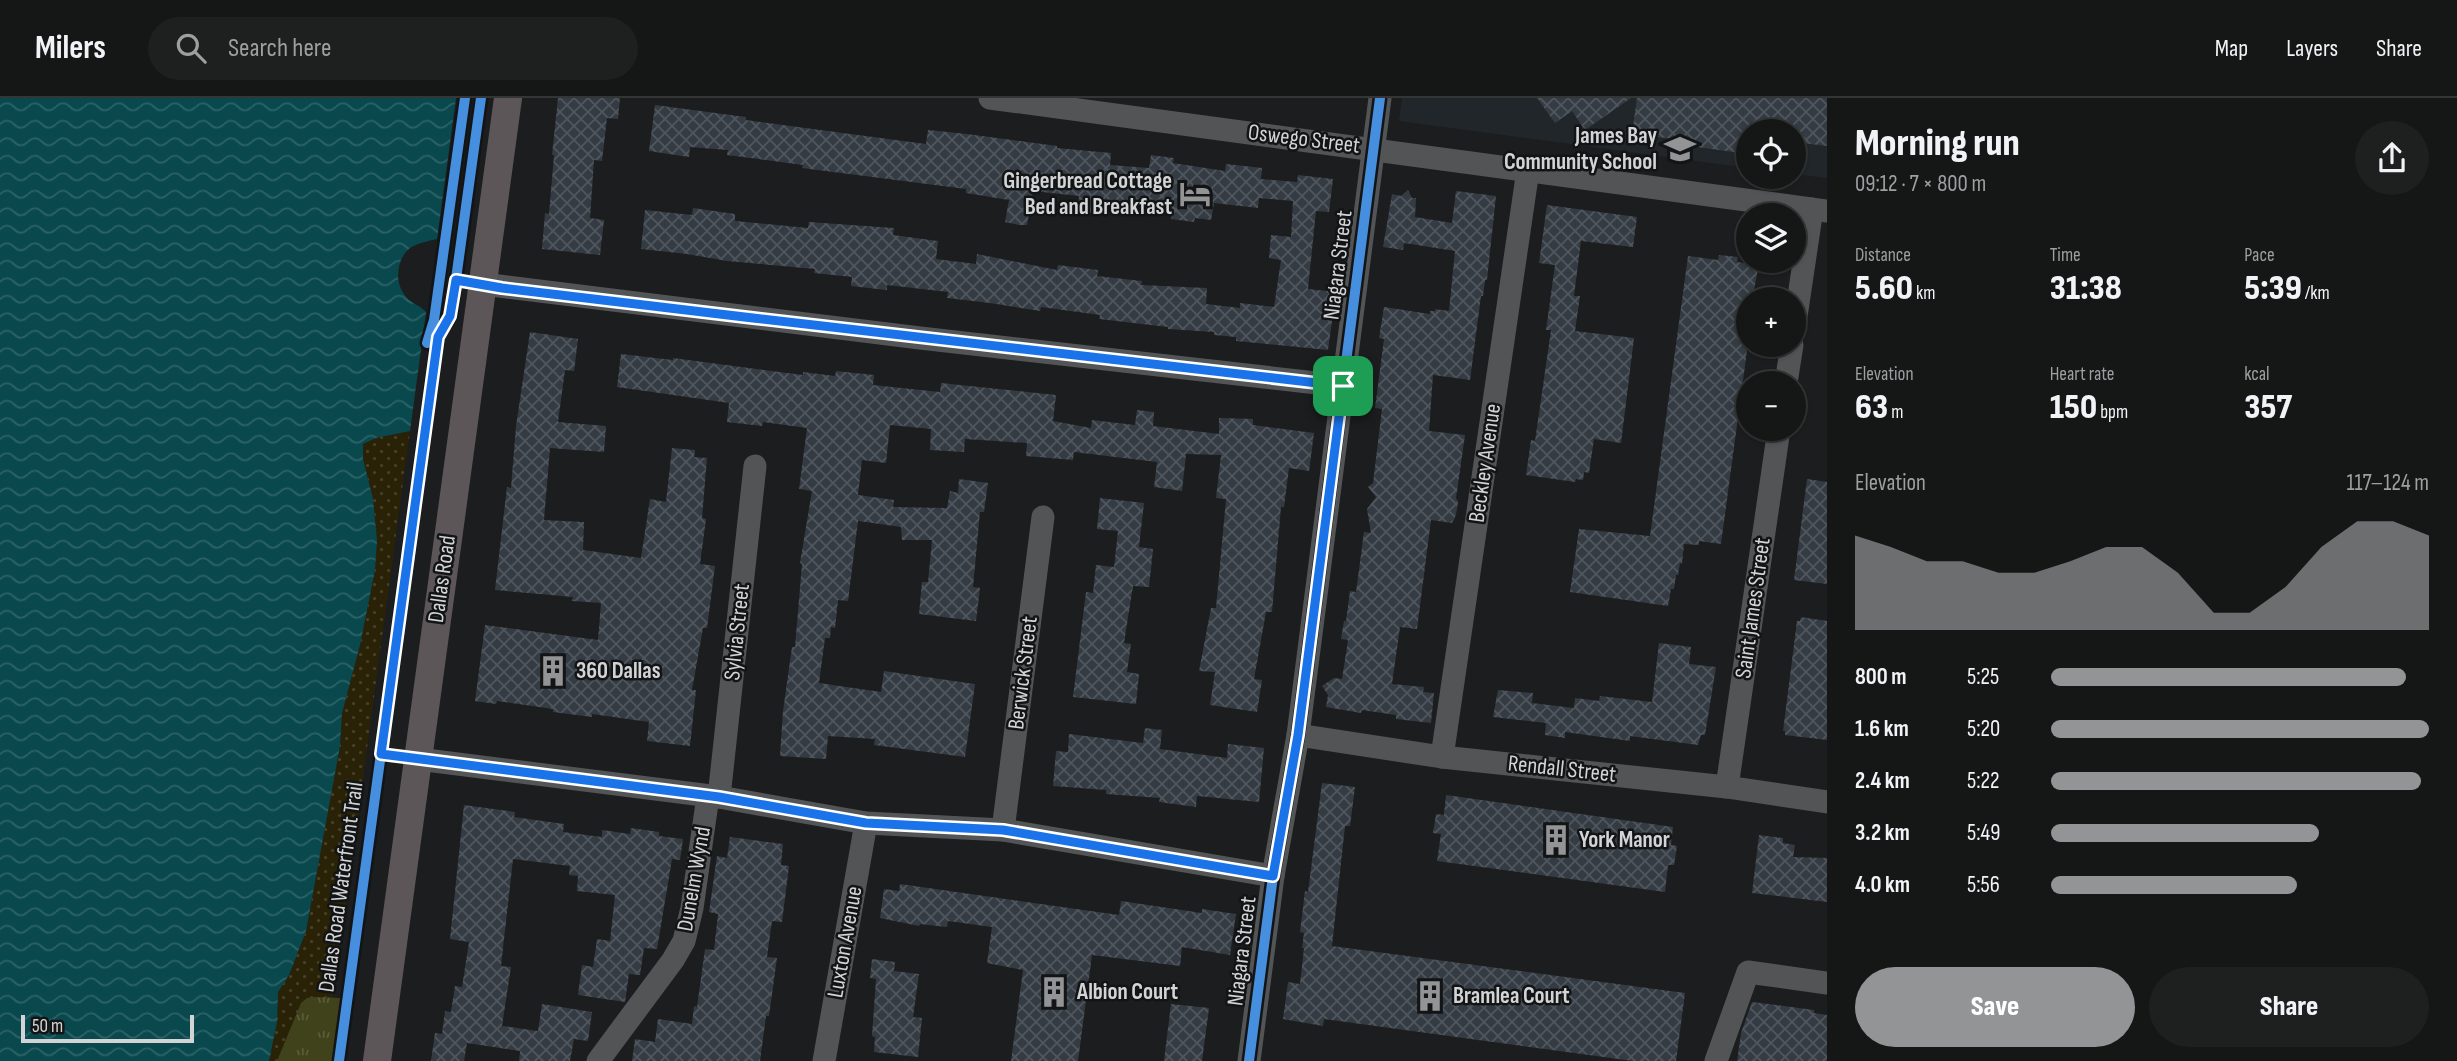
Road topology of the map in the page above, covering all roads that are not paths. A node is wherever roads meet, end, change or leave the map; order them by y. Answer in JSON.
{"nodes":[{"id":1,"x":508,"y":98,"type":"edge"},
{"id":2,"x":990,"y":98,"type":"edge"},
{"id":3,"x":1380,"y":98,"type":"edge"},
{"id":4,"x":1374,"y":148,"type":"junction"},
{"id":5,"x":1528,"y":170,"type":"junction"},
{"id":6,"x":1819,"y":210,"type":"edge"},
{"id":7,"x":483,"y":284,"type":"junction"},
{"id":8,"x":1803,"y":287,"type":"edge"},
{"id":9,"x":1343,"y":386,"type":"junction"},
{"id":10,"x":1777,"y":441,"type":"edge"},
{"id":11,"x":755,"y":467,"type":"dead end"},
{"id":12,"x":1043,"y":517,"type":"dead end"},
{"id":13,"x":1298,"y":735,"type":"junction"},
{"id":14,"x":1442,"y":757,"type":"junction"},
{"id":15,"x":418,"y":759,"type":"junction"},
{"id":16,"x":1727,"y":787,"type":"junction"},
{"id":17,"x":714,"y":796,"type":"junction"},
{"id":18,"x":1827,"y":802,"type":"edge"},
{"id":19,"x":866,"y":823,"type":"junction"},
{"id":20,"x":1003,"y":830,"type":"junction"},
{"id":21,"x":1273,"y":876,"type":"junction"},
{"id":22,"x":1827,"y":983,"type":"edge"},
{"id":23,"x":377,"y":1061,"type":"edge"},
{"id":24,"x":598,"y":1061,"type":"edge"},
{"id":25,"x":824,"y":1061,"type":"edge"},
{"id":26,"x":1249,"y":1061,"type":"edge"},
{"id":27,"x":1716,"y":1061,"type":"edge"}],
"edges":[{"from":1,"to":7,"type":"main road","name":"Dallas Road"},
{"from":2,"to":4,"type":"street","name":"Oswego Street"},
{"from":3,"to":4,"type":"street","name":"Niagara Street"},
{"from":4,"to":5,"type":"street","name":"Oswego Street"},
{"from":4,"to":9,"type":"street","name":"Niagara Street"},
{"from":5,"to":6,"type":"street","name":"Oswego Street"},
{"from":5,"to":14,"type":"street","name":"Beckley Avenue"},
{"from":6,"to":8,"type":"street"},
{"from":7,"to":9,"type":"street"},
{"from":7,"to":15,"type":"main road","name":"Dallas Road"},
{"from":9,"to":13,"type":"street","name":"Niagara Street"},
{"from":10,"to":16,"type":"street","name":"Saint James Street"},
{"from":11,"to":17,"type":"street","name":"Sylvia Street"},
{"from":12,"to":20,"type":"street","name":"Berwick Street"},
{"from":13,"to":14,"type":"street","name":"Rendall Street"},
{"from":13,"to":21,"type":"street","name":"Niagara Street"},
{"from":14,"to":16,"type":"street","name":"Rendall Street"},
{"from":15,"to":17,"type":"street"},
{"from":15,"to":23,"type":"main road","name":"Dallas Road"},
{"from":16,"to":18,"type":"street","name":"Rendall Street"},
{"from":17,"to":19,"type":"street"},
{"from":17,"to":24,"type":"street","name":"Dunelm Wynd"},
{"from":19,"to":20,"type":"street"},
{"from":19,"to":25,"type":"street","name":"Luxton Avenue"},
{"from":20,"to":21,"type":"street"},
{"from":21,"to":26,"type":"street","name":"Niagara Street"},
{"from":22,"to":27,"type":"street"}]}
